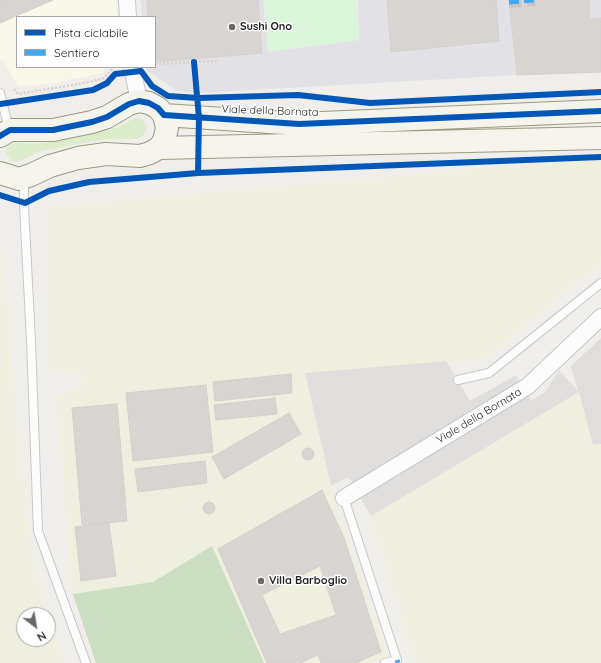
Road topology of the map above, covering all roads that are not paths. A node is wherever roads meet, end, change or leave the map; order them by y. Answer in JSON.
{"nodes":[{"id":1,"x":127,"y":0,"type":"edge"},
{"id":2,"x":128,"y":16,"type":"edge"},
{"id":3,"x":133,"y":70,"type":"edge"},
{"id":4,"x":0,"y":93,"type":"edge"},
{"id":5,"x":139,"y":101,"type":"junction"},
{"id":6,"x":601,"y":111,"type":"edge"},
{"id":7,"x":164,"y":115,"type":"junction"},
{"id":8,"x":5,"y":133,"type":"edge"},
{"id":9,"x":601,"y":138,"type":"edge"},
{"id":10,"x":159,"y":148,"type":"junction"},
{"id":11,"x":0,"y":173,"type":"edge"},
{"id":12,"x":24,"y":178,"type":"junction"},
{"id":13,"x":601,"y":283,"type":"edge"},
{"id":14,"x":601,"y":317,"type":"edge"},
{"id":15,"x":458,"y":380,"type":"dead end"},
{"id":16,"x":344,"y":498,"type":"joint"},
{"id":17,"x":86,"y":663,"type":"edge"},
{"id":18,"x":385,"y":663,"type":"edge"}],
"edges":[{"from":1,"to":2,"type":"street"},
{"from":3,"to":5,"type":"street"},
{"from":4,"to":8,"type":"lane"},
{"from":5,"to":7,"type":"main road"},
{"from":5,"to":8,"type":"main road"},
{"from":6,"to":7,"type":"main road","name":"Viale della Bornata"},
{"from":7,"to":10,"type":"main road"},
{"from":9,"to":10,"type":"main road"},
{"from":10,"to":12,"type":"main road"},
{"from":11,"to":12,"type":"main road"},
{"from":12,"to":17,"type":"lane"},
{"from":13,"to":15,"type":"lane"},
{"from":14,"to":16,"type":"street","name":"Viale della Bornata"},
{"from":16,"to":18,"type":"lane"}]}
